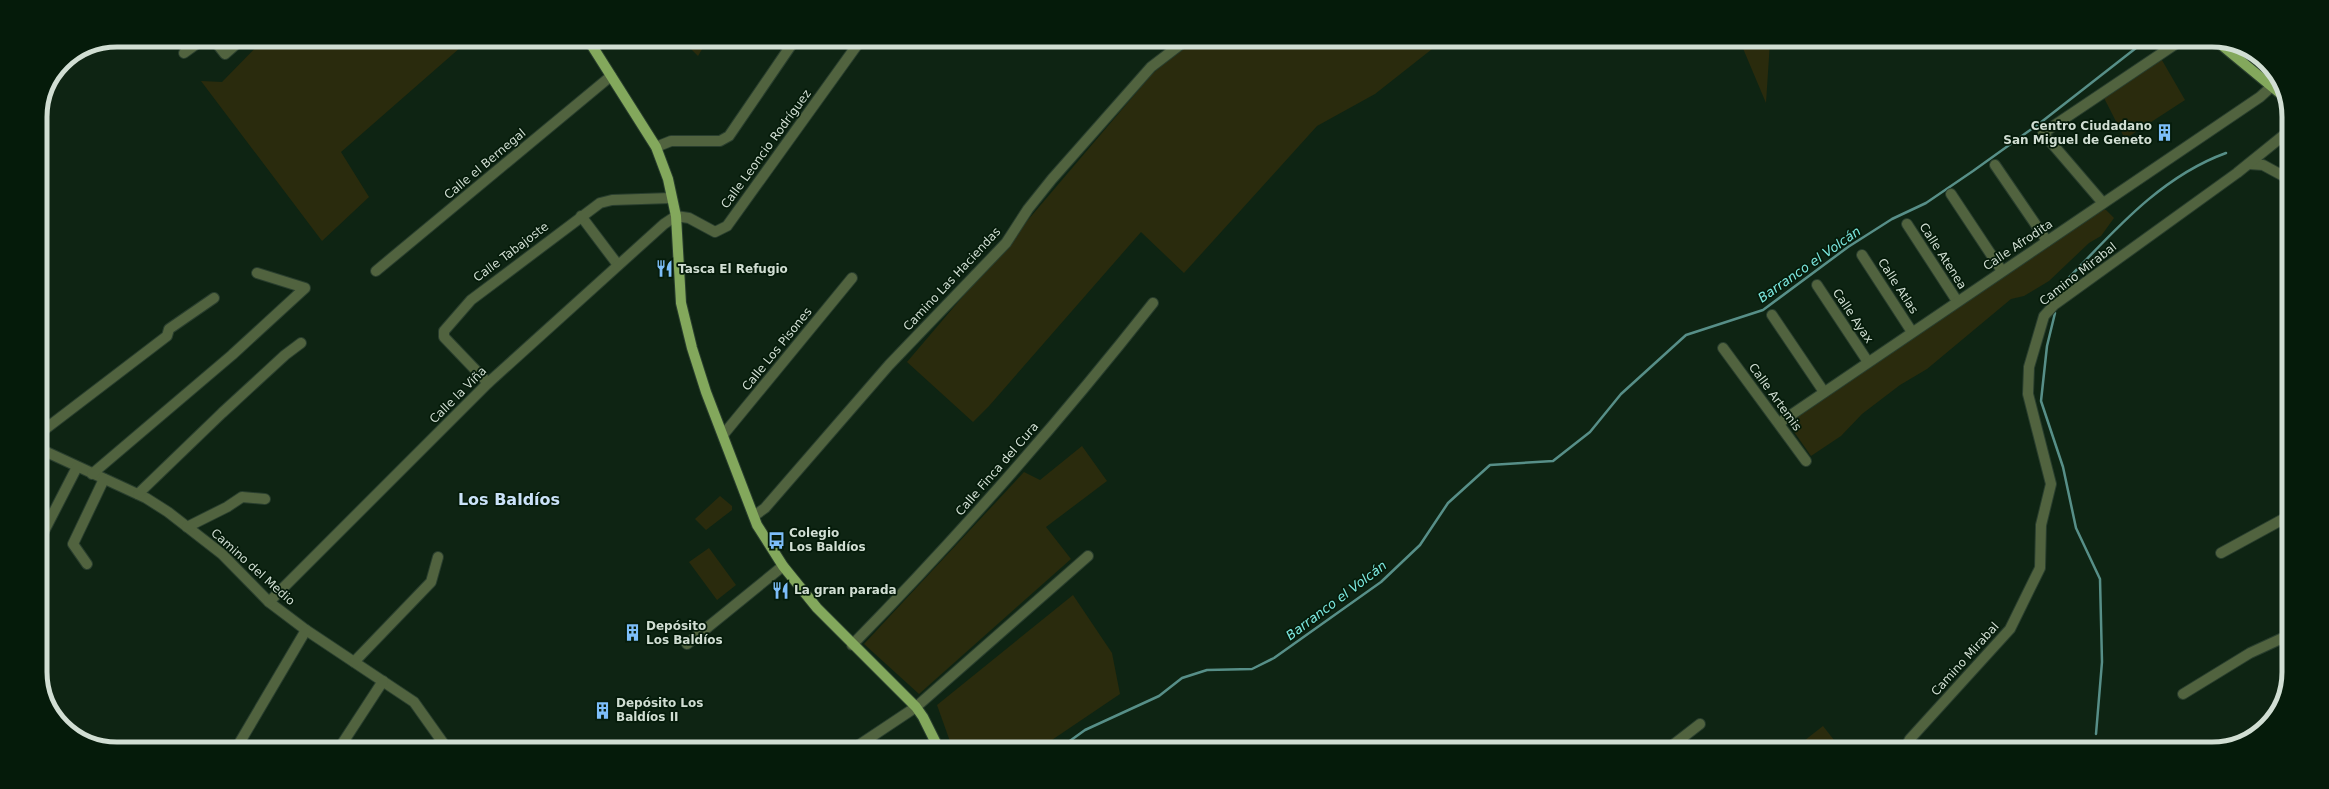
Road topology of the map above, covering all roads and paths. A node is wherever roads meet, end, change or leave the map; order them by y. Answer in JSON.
{"nodes":[{"id":1,"x":192,"y":47,"type":"edge"},
{"id":2,"x":220,"y":47,"type":"edge"},
{"id":3,"x":233,"y":47,"type":"edge"},
{"id":4,"x":593,"y":47,"type":"edge"},
{"id":5,"x":790,"y":47,"type":"edge"},
{"id":6,"x":856,"y":47,"type":"edge"},
{"id":7,"x":1177,"y":47,"type":"edge"},
{"id":8,"x":2171,"y":47,"type":"edge"},
{"id":9,"x":2225,"y":48,"type":"edge"},
{"id":10,"x":184,"y":53,"type":"dead end"},
{"id":11,"x":611,"y":76,"type":"junction"},
{"id":12,"x":2271,"y":87,"type":"junction"},
{"id":13,"x":2277,"y":91,"type":"edge"},
{"id":14,"x":2282,"y":137,"type":"edge"},
{"id":15,"x":656,"y":147,"type":"junction"},
{"id":16,"x":2249,"y":164,"type":"junction"},
{"id":17,"x":1995,"y":165,"type":"dead end"},
{"id":18,"x":2282,"y":176,"type":"edge"},
{"id":19,"x":1951,"y":194,"type":"dead end"},
{"id":20,"x":671,"y":198,"type":"junction"},
{"id":21,"x":2103,"y":203,"type":"junction"},
{"id":22,"x":581,"y":216,"type":"junction"},
{"id":23,"x":676,"y":216,"type":"junction"},
{"id":24,"x":1907,"y":224,"type":"dead end"},
{"id":25,"x":2047,"y":241,"type":"junction"},
{"id":26,"x":1862,"y":255,"type":"dead end"},
{"id":27,"x":618,"y":265,"type":"junction"},
{"id":28,"x":2002,"y":271,"type":"junction"},
{"id":29,"x":376,"y":272,"type":"dead end"},
{"id":30,"x":257,"y":273,"type":"dead end"},
{"id":31,"x":852,"y":278,"type":"dead end"},
{"id":32,"x":1817,"y":285,"type":"dead end"},
{"id":33,"x":214,"y":298,"type":"dead end"},
{"id":34,"x":1957,"y":301,"type":"junction"},
{"id":35,"x":1153,"y":303,"type":"dead end"},
{"id":36,"x":1772,"y":315,"type":"dead end"},
{"id":37,"x":1912,"y":332,"type":"junction"},
{"id":38,"x":301,"y":343,"type":"dead end"},
{"id":39,"x":1723,"y":348,"type":"dead end"},
{"id":40,"x":1868,"y":362,"type":"junction"},
{"id":41,"x":488,"y":383,"type":"junction"},
{"id":42,"x":1824,"y":392,"type":"junction"},
{"id":43,"x":1778,"y":423,"type":"junction"},
{"id":44,"x":47,"y":428,"type":"edge"},
{"id":45,"x":723,"y":435,"type":"junction"},
{"id":46,"x":47,"y":452,"type":"edge"},
{"id":47,"x":1806,"y":461,"type":"dead end"},
{"id":48,"x":77,"y":467,"type":"junction"},
{"id":49,"x":92,"y":474,"type":"junction"},
{"id":50,"x":104,"y":479,"type":"junction"},
{"id":51,"x":138,"y":494,"type":"junction"},
{"id":52,"x":265,"y":499,"type":"dead end"},
{"id":53,"x":754,"y":516,"type":"junction"},
{"id":54,"x":2282,"y":520,"type":"edge"},
{"id":55,"x":47,"y":525,"type":"edge"},
{"id":56,"x":188,"y":527,"type":"junction"},
{"id":57,"x":2221,"y":553,"type":"dead end"},
{"id":58,"x":1088,"y":556,"type":"dead end"},
{"id":59,"x":438,"y":557,"type":"dead end"},
{"id":60,"x":87,"y":564,"type":"dead end"},
{"id":61,"x":784,"y":566,"type":"junction"},
{"id":62,"x":269,"y":602,"type":"junction"},
{"id":63,"x":306,"y":630,"type":"junction"},
{"id":64,"x":2282,"y":638,"type":"edge"},
{"id":65,"x":687,"y":644,"type":"dead end"},
{"id":66,"x":852,"y":645,"type":"junction"},
{"id":67,"x":354,"y":662,"type":"junction"},
{"id":68,"x":383,"y":680,"type":"junction"},
{"id":69,"x":2183,"y":694,"type":"dead end"},
{"id":70,"x":916,"y":707,"type":"junction"},
{"id":71,"x":1700,"y":724,"type":"dead end"},
{"id":72,"x":239,"y":742,"type":"edge"},
{"id":73,"x":343,"y":742,"type":"edge"},
{"id":74,"x":442,"y":742,"type":"edge"},
{"id":75,"x":864,"y":742,"type":"edge"},
{"id":76,"x":936,"y":742,"type":"edge"},
{"id":77,"x":1677,"y":742,"type":"edge"},
{"id":78,"x":1908,"y":742,"type":"edge"}],
"edges":[{"from":1,"to":10,"type":"street"},
{"from":2,"to":3,"type":"street"},
{"from":4,"to":11,"type":"main road"},
{"from":5,"to":15,"type":"street"},
{"from":6,"to":23,"type":"street","name":"Calle Leoncio Rodríguez"},
{"from":7,"to":53,"type":"street","name":"Camino Las Haciendas"},
{"from":8,"to":21,"type":"street"},
{"from":9,"to":12,"type":"main road"},
{"from":11,"to":15,"type":"main road"},
{"from":11,"to":29,"type":"street","name":"Calle el Bernegal"},
{"from":12,"to":13,"type":"main road"},
{"from":12,"to":21,"type":"street","name":"Calle Afrodita"},
{"from":14,"to":16,"type":"street","name":"Camino Mirabal"},
{"from":15,"to":20,"type":"main road"},
{"from":16,"to":18,"type":"street"},
{"from":16,"to":78,"type":"street","name":"Camino Mirabal"},
{"from":17,"to":25,"type":"street"},
{"from":19,"to":28,"type":"street"},
{"from":20,"to":22,"type":"street","name":"Calle Tabajoste"},
{"from":20,"to":23,"type":"main road"},
{"from":21,"to":25,"type":"street","name":"Calle Afrodita"},
{"from":22,"to":27,"type":"street"},
{"from":22,"to":41,"type":"street","name":"Calle Tabajoste"},
{"from":23,"to":27,"type":"street","name":"Calle la Viña"},
{"from":23,"to":45,"type":"main road"},
{"from":24,"to":34,"type":"street","name":"Calle Atenea"},
{"from":25,"to":28,"type":"street","name":"Calle Afrodita"},
{"from":26,"to":37,"type":"street","name":"Calle Atlas"},
{"from":27,"to":41,"type":"street","name":"Calle la Viña"},
{"from":28,"to":34,"type":"street","name":"Calle Afrodita"},
{"from":30,"to":49,"type":"street"},
{"from":31,"to":45,"type":"street","name":"Calle Los Pisones"},
{"from":32,"to":40,"type":"street","name":"Calle Ayax"},
{"from":33,"to":44,"type":"street"},
{"from":34,"to":37,"type":"street","name":"Calle Afrodita"},
{"from":35,"to":66,"type":"street","name":"Calle Finca del Cura"},
{"from":36,"to":42,"type":"street"},
{"from":37,"to":40,"type":"street","name":"Calle Afrodita"},
{"from":38,"to":51,"type":"street"},
{"from":39,"to":43,"type":"street","name":"Calle Artemis"},
{"from":40,"to":42,"type":"street","name":"Calle Afrodita"},
{"from":41,"to":62,"type":"street","name":"Calle la Viña"},
{"from":42,"to":43,"type":"street","name":"Calle Afrodita"},
{"from":43,"to":47,"type":"street","name":"Calle Artemis"},
{"from":45,"to":53,"type":"main road"},
{"from":46,"to":48,"type":"street","name":"Camino del Medio"},
{"from":48,"to":49,"type":"street","name":"Camino del Medio"},
{"from":48,"to":55,"type":"street"},
{"from":49,"to":50,"type":"street","name":"Camino del Medio"},
{"from":50,"to":51,"type":"street","name":"Camino del Medio"},
{"from":50,"to":60,"type":"street"},
{"from":51,"to":56,"type":"street","name":"Camino del Medio"},
{"from":52,"to":56,"type":"street"},
{"from":53,"to":61,"type":"main road"},
{"from":54,"to":57,"type":"street"},
{"from":56,"to":62,"type":"street","name":"Camino del Medio"},
{"from":58,"to":70,"type":"street"},
{"from":59,"to":67,"type":"street"},
{"from":61,"to":65,"type":"street"},
{"from":61,"to":66,"type":"main road"},
{"from":62,"to":63,"type":"street","name":"Camino del Medio"},
{"from":63,"to":67,"type":"street","name":"Camino del Medio"},
{"from":63,"to":72,"type":"street"},
{"from":64,"to":69,"type":"street"},
{"from":66,"to":70,"type":"main road"},
{"from":67,"to":68,"type":"street","name":"Camino del Medio"},
{"from":68,"to":73,"type":"street"},
{"from":68,"to":74,"type":"street","name":"Camino del Medio"},
{"from":70,"to":75,"type":"street"},
{"from":70,"to":76,"type":"main road"},
{"from":71,"to":77,"type":"street"}]}
